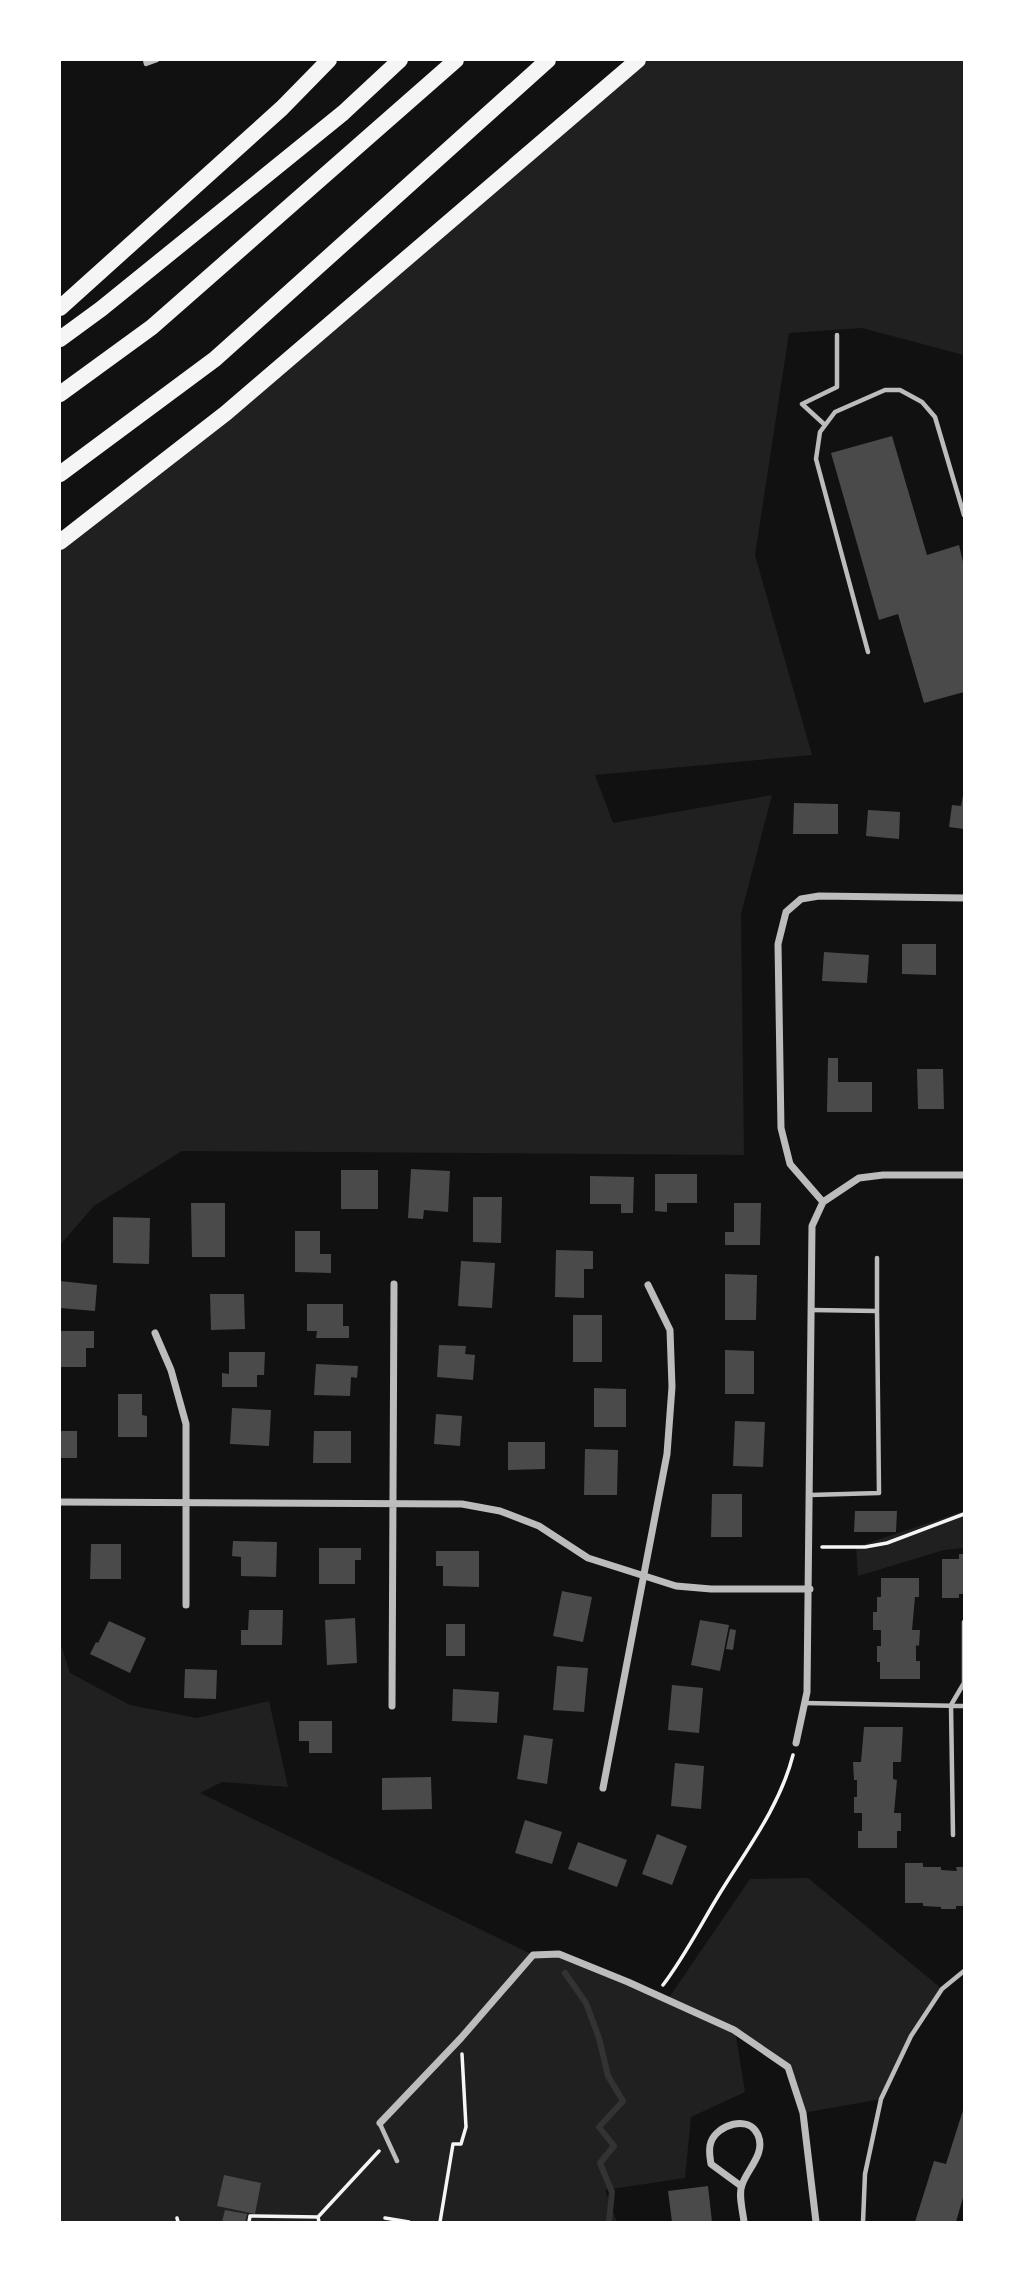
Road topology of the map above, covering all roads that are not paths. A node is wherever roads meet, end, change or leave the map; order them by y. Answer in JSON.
{"nodes":[{"id":1,"x":145,"y":60,"type":"edge"},
{"id":2,"x":157,"y":60,"type":"edge"},
{"id":3,"x":330,"y":60,"type":"edge"},
{"id":4,"x":400,"y":60,"type":"edge"},
{"id":5,"x":456,"y":60,"type":"edge"},
{"id":6,"x":548,"y":60,"type":"edge"},
{"id":7,"x":627,"y":60,"type":"edge"},
{"id":8,"x":638,"y":60,"type":"edge"},
{"id":9,"x":486,"y":190,"type":"junction"},
{"id":10,"x":60,"y":307,"type":"edge"},
{"id":11,"x":837,"y":335,"type":"dead end"},
{"id":12,"x":60,"y":339,"type":"edge"},
{"id":13,"x":60,"y":394,"type":"edge"},
{"id":14,"x":825,"y":425,"type":"junction"},
{"id":15,"x":60,"y":474,"type":"edge"},
{"id":16,"x":964,"y":515,"type":"edge"},
{"id":17,"x":60,"y":542,"type":"edge"},
{"id":18,"x":868,"y":652,"type":"dead end"},
{"id":19,"x":964,"y":898,"type":"edge"},
{"id":20,"x":964,"y":1175,"type":"edge"},
{"id":21,"x":823,"y":1202,"type":"junction"},
{"id":22,"x":877,"y":1258,"type":"dead end"},
{"id":23,"x":394,"y":1284,"type":"dead end"},
{"id":24,"x":648,"y":1285,"type":"dead end"},
{"id":25,"x":812,"y":1310,"type":"junction"},
{"id":26,"x":877,"y":1311,"type":"junction"},
{"id":27,"x":155,"y":1333,"type":"dead end"},
{"id":28,"x":810,"y":1495,"type":"junction"},
{"id":29,"x":60,"y":1502,"type":"edge"},
{"id":30,"x":187,"y":1502,"type":"junction"},
{"id":31,"x":393,"y":1504,"type":"junction"},
{"id":32,"x":645,"y":1577,"type":"junction"},
{"id":33,"x":810,"y":1589,"type":"junction"},
{"id":34,"x":186,"y":1605,"type":"dead end"},
{"id":35,"x":964,"y":1622,"type":"edge"},
{"id":36,"x":804,"y":1703,"type":"junction"},
{"id":37,"x":951,"y":1705,"type":"junction"},
{"id":38,"x":391,"y":1706,"type":"dead end"},
{"id":39,"x":964,"y":1706,"type":"edge"},
{"id":40,"x":796,"y":1743,"type":"road end"},
{"id":41,"x":603,"y":1788,"type":"dead end"},
{"id":42,"x":953,"y":1835,"type":"dead end"},
{"id":43,"x":964,"y":1971,"type":"edge"},
{"id":44,"x":380,"y":2123,"type":"joint"},
{"id":45,"x":397,"y":2161,"type":"dead end"},
{"id":46,"x":741,"y":2186,"type":"junction"},
{"id":47,"x":744,"y":2222,"type":"edge"},
{"id":48,"x":816,"y":2222,"type":"edge"},
{"id":49,"x":863,"y":2222,"type":"edge"}],
"edges":[{"from":1,"to":2,"type":"lane"},
{"from":3,"to":10,"type":"highway"},
{"from":4,"to":12,"type":"highway"},
{"from":5,"to":13,"type":"highway"},
{"from":6,"to":15,"type":"highway"},
{"from":7,"to":9,"type":"highway"},
{"from":8,"to":9,"type":"highway"},
{"from":9,"to":17,"type":"highway"},
{"from":11,"to":14,"type":"lane"},
{"from":14,"to":16,"type":"lane"},
{"from":14,"to":18,"type":"lane"},
{"from":19,"to":21,"type":"street"},
{"from":20,"to":21,"type":"street"},
{"from":21,"to":25,"type":"street"},
{"from":22,"to":26,"type":"lane"},
{"from":23,"to":31,"type":"street"},
{"from":24,"to":32,"type":"street"},
{"from":25,"to":26,"type":"lane"},
{"from":25,"to":28,"type":"street"},
{"from":26,"to":28,"type":"lane"},
{"from":27,"to":30,"type":"street"},
{"from":28,"to":33,"type":"street"},
{"from":29,"to":30,"type":"street"},
{"from":30,"to":31,"type":"street"},
{"from":30,"to":34,"type":"street"},
{"from":31,"to":32,"type":"street"},
{"from":31,"to":38,"type":"street"},
{"from":32,"to":33,"type":"street"},
{"from":32,"to":41,"type":"street"},
{"from":33,"to":36,"type":"street"},
{"from":35,"to":37,"type":"lane"},
{"from":36,"to":37,"type":"lane"},
{"from":36,"to":40,"type":"street"},
{"from":37,"to":39,"type":"lane"},
{"from":37,"to":42,"type":"lane"},
{"from":43,"to":49,"type":"lane"},
{"from":44,"to":45,"type":"lane"},
{"from":44,"to":48,"type":"street"},
{"from":46,"to":46,"type":"street"},
{"from":46,"to":47,"type":"street"}]}
